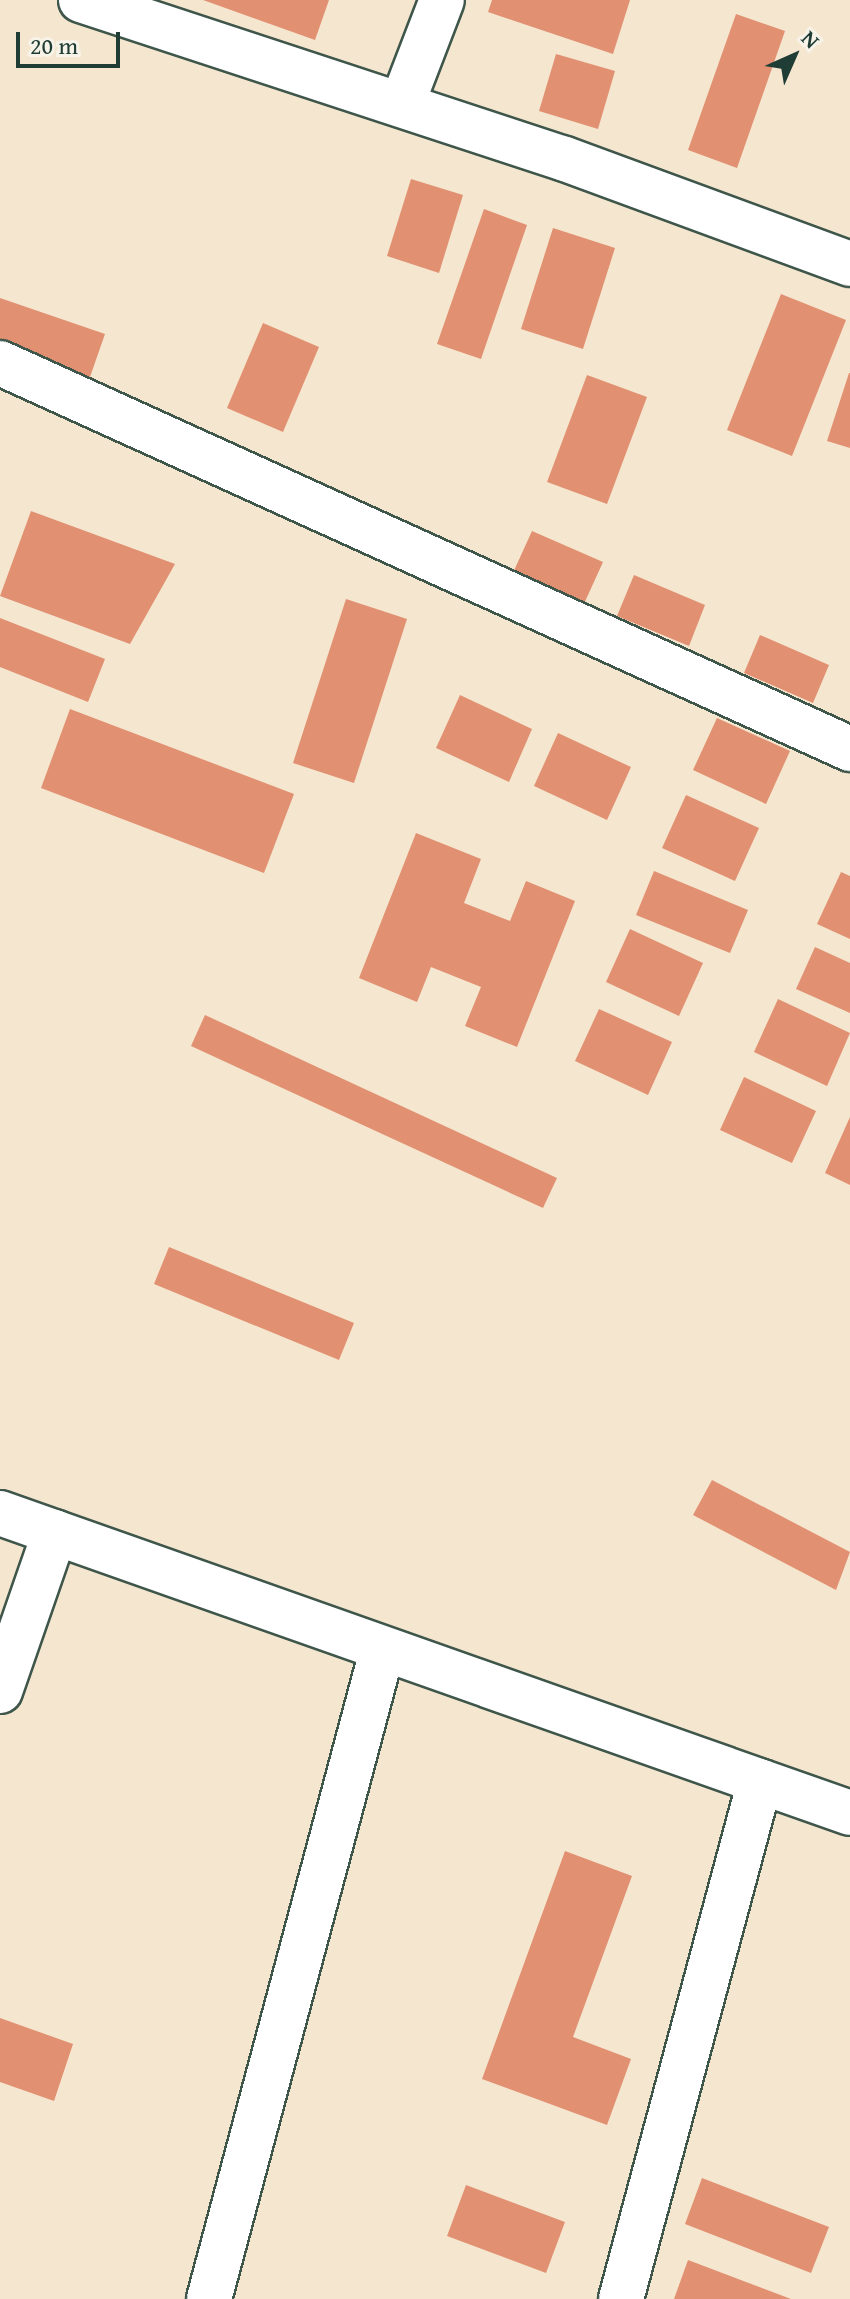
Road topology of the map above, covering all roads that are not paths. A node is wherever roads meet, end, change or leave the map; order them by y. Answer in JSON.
{"nodes":[{"id":1,"x":81,"y":0,"type":"edge"},
{"id":2,"x":442,"y":0,"type":"edge"},
{"id":3,"x":402,"y":104,"type":"junction"},
{"id":4,"x":850,"y":264,"type":"edge"},
{"id":5,"x":0,"y":363,"type":"edge"},
{"id":6,"x":850,"y":749,"type":"edge"},
{"id":7,"x":0,"y":1513,"type":"edge"},
{"id":8,"x":55,"y":1532,"type":"junction"},
{"id":9,"x":382,"y":1651,"type":"junction"},
{"id":10,"x":0,"y":1691,"type":"edge"},
{"id":11,"x":760,"y":1781,"type":"junction"},
{"id":12,"x":850,"y":1813,"type":"edge"},
{"id":13,"x":209,"y":2299,"type":"edge"},
{"id":14,"x":621,"y":2299,"type":"edge"}],
"edges":[{"from":1,"to":3,"type":"street"},
{"from":2,"to":3,"type":"street"},
{"from":3,"to":4,"type":"street"},
{"from":5,"to":6,"type":"street"},
{"from":7,"to":8,"type":"street"},
{"from":8,"to":9,"type":"street"},
{"from":8,"to":10,"type":"street"},
{"from":9,"to":11,"type":"street"},
{"from":9,"to":13,"type":"street"},
{"from":11,"to":12,"type":"street"},
{"from":11,"to":14,"type":"street"}]}
